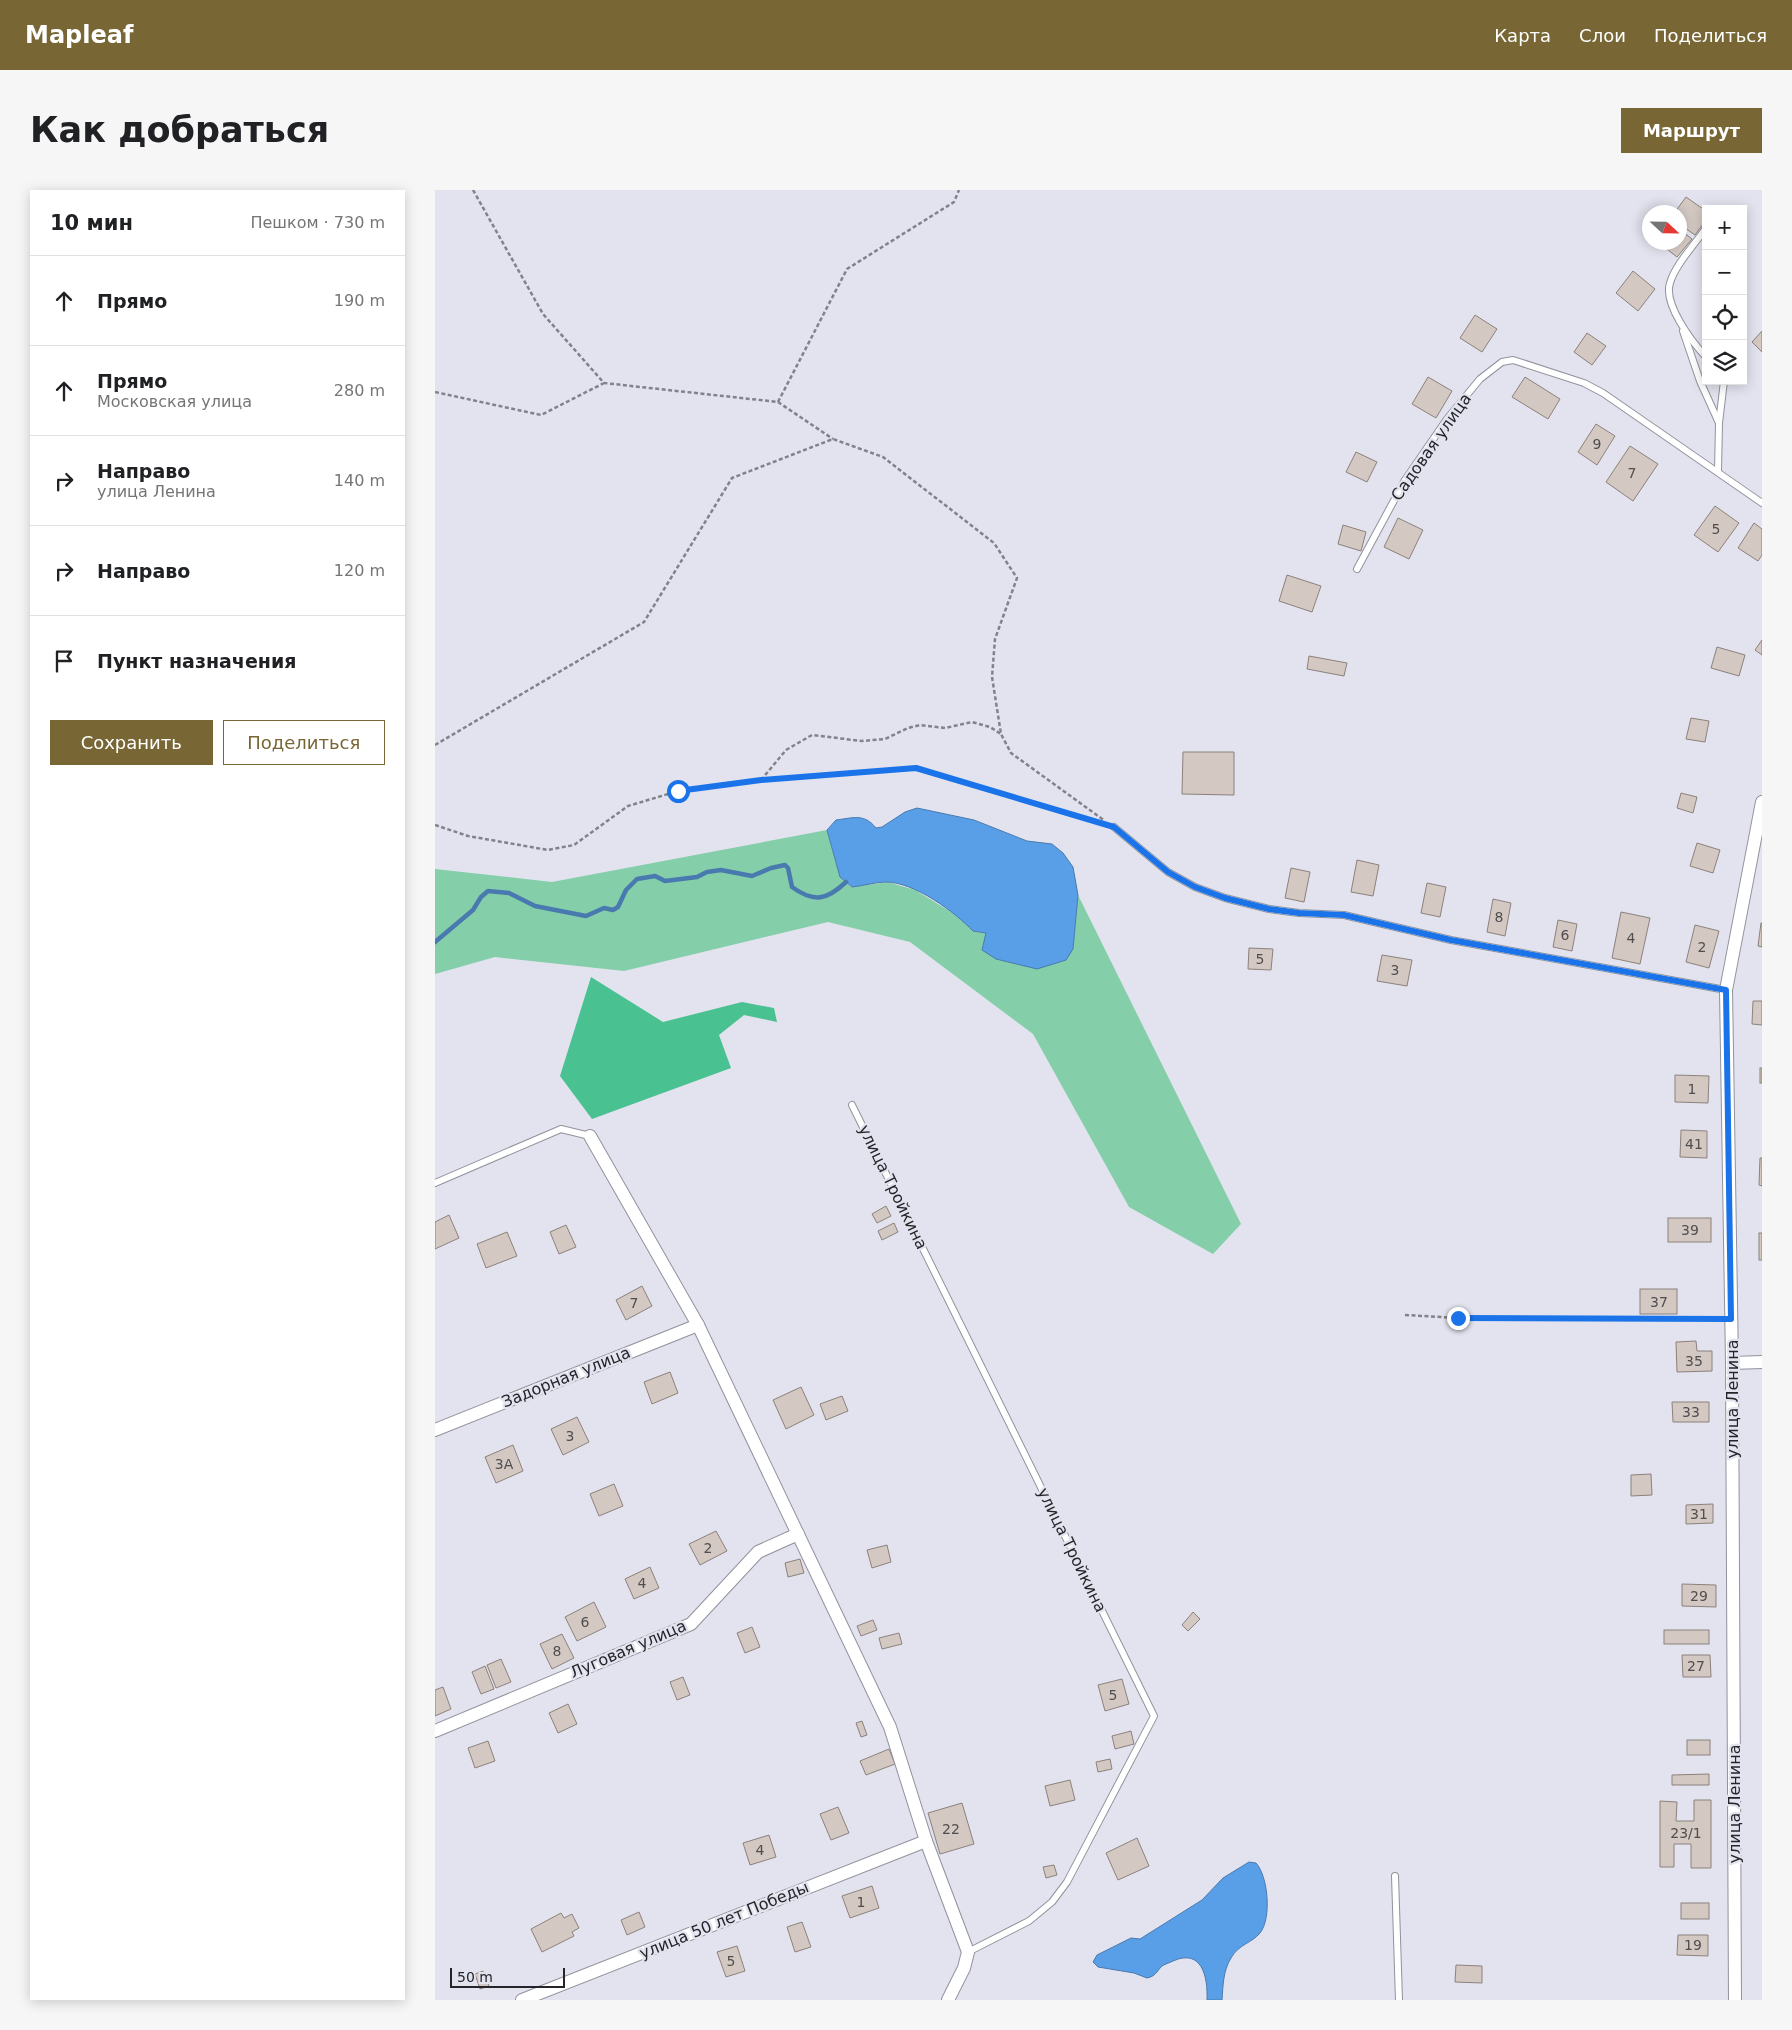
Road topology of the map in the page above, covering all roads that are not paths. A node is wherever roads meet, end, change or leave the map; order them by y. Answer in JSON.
{"nodes":[{"id":1,"x":1702,"y":234,"type":"edge"},
{"id":2,"x":1681,"y":325,"type":"junction"},
{"id":3,"x":1702,"y":351,"type":"edge"},
{"id":4,"x":1724,"y":385,"type":"edge"},
{"id":5,"x":1719,"y":423,"type":"junction"},
{"id":6,"x":1718,"y":471,"type":"junction"},
{"id":7,"x":1762,"y":503,"type":"edge"},
{"id":8,"x":1357,"y":569,"type":"dead end"},
{"id":9,"x":1762,"y":802,"type":"edge"},
{"id":10,"x":1114,"y":827,"type":"road end"},
{"id":11,"x":1726,"y":990,"type":"junction"},
{"id":12,"x":852,"y":1105,"type":"dead end"},
{"id":13,"x":590,"y":1136,"type":"joint"},
{"id":14,"x":435,"y":1183,"type":"edge"},
{"id":15,"x":698,"y":1325,"type":"junction"},
{"id":16,"x":1762,"y":1362,"type":"edge"},
{"id":17,"x":1732,"y":1363,"type":"junction"},
{"id":18,"x":435,"y":1430,"type":"edge"},
{"id":19,"x":798,"y":1534,"type":"junction"},
{"id":20,"x":435,"y":1730,"type":"edge"},
{"id":21,"x":926,"y":1841,"type":"junction"},
{"id":22,"x":1395,"y":1876,"type":"dead end"},
{"id":23,"x":968,"y":1952,"type":"junction"},
{"id":24,"x":522,"y":2000,"type":"edge"},
{"id":25,"x":948,"y":2000,"type":"edge"},
{"id":26,"x":1399,"y":2000,"type":"edge"},
{"id":27,"x":1735,"y":2000,"type":"edge"}],
"edges":[{"from":1,"to":2,"type":"lane"},
{"from":2,"to":3,"type":"lane"},
{"from":2,"to":5,"type":"lane"},
{"from":4,"to":5,"type":"lane"},
{"from":5,"to":6,"type":"lane"},
{"from":6,"to":7,"type":"lane","name":"Садовая улица"},
{"from":6,"to":8,"type":"lane","name":"Садовая улица"},
{"from":9,"to":11,"type":"street","name":"улица Ленина"},
{"from":10,"to":11,"type":"lane"},
{"from":11,"to":17,"type":"street","name":"улица Ленина"},
{"from":12,"to":23,"type":"lane","name":"улица Тройкина"},
{"from":13,"to":14,"type":"lane"},
{"from":13,"to":15,"type":"street"},
{"from":15,"to":18,"type":"street","name":"Задорная улица"},
{"from":15,"to":19,"type":"street"},
{"from":16,"to":17,"type":"street"},
{"from":17,"to":27,"type":"street","name":"улица Ленина"},
{"from":19,"to":20,"type":"street","name":"Луговая улица"},
{"from":19,"to":21,"type":"street"},
{"from":21,"to":23,"type":"street"},
{"from":21,"to":24,"type":"street","name":"улица 50 лет Победы"},
{"from":22,"to":26,"type":"lane"},
{"from":23,"to":25,"type":"street"}]}
